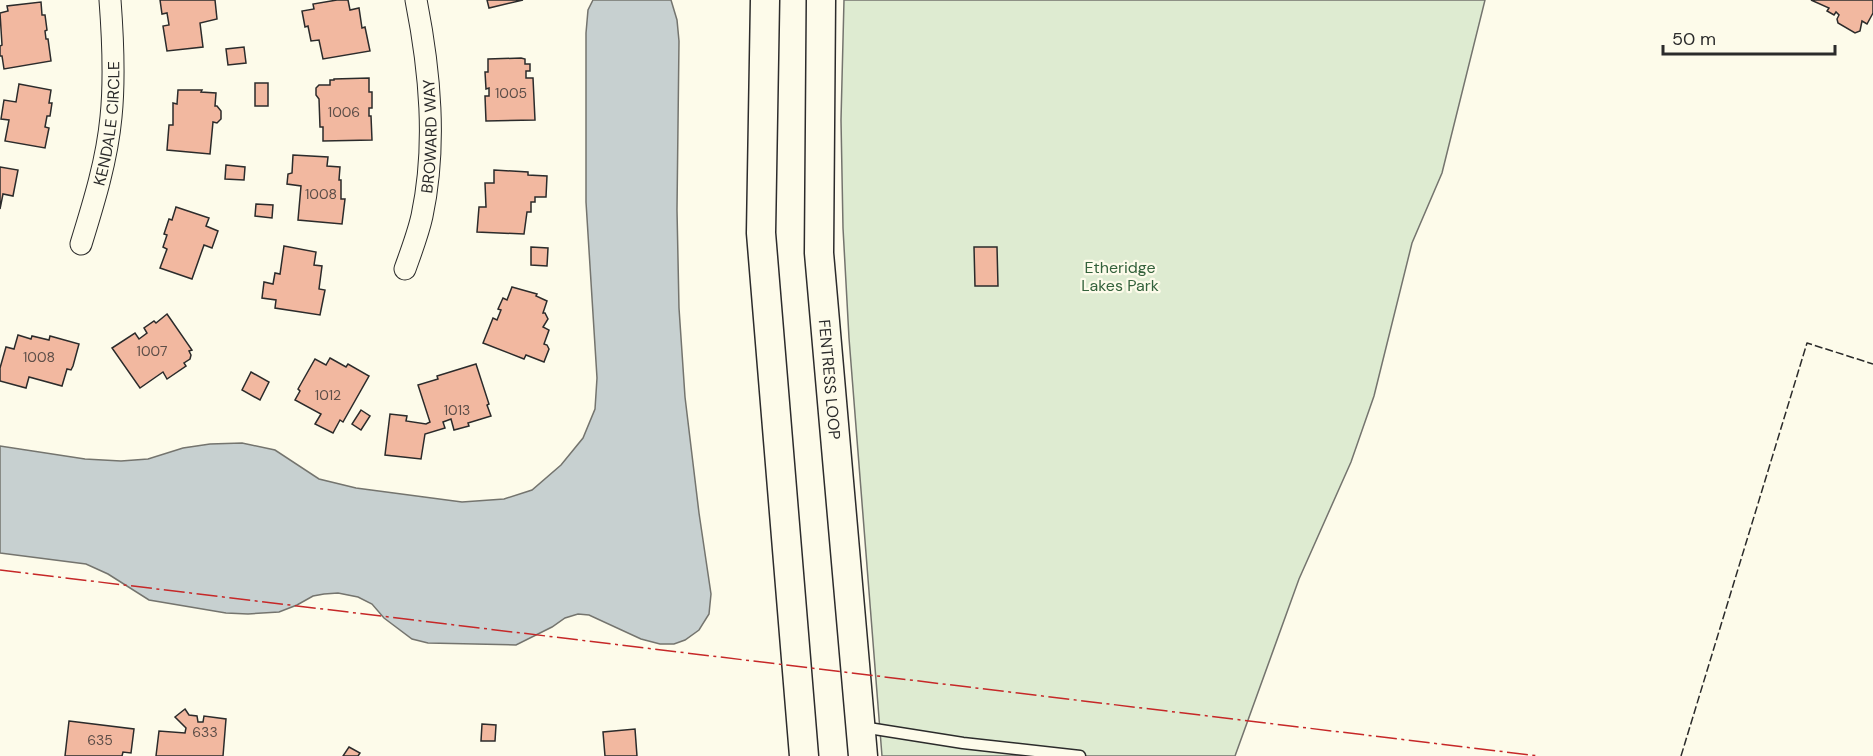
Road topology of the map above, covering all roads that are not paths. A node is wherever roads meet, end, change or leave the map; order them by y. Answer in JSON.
{"nodes":[{"id":1,"x":110,"y":0,"type":"edge"},
{"id":2,"x":416,"y":0,"type":"edge"},
{"id":3,"x":765,"y":0,"type":"edge"},
{"id":4,"x":821,"y":0,"type":"edge"},
{"id":5,"x":81,"y":244,"type":"dead end"},
{"id":6,"x":405,"y":269,"type":"dead end"},
{"id":7,"x":861,"y":727,"type":"junction"},
{"id":8,"x":804,"y":756,"type":"edge"},
{"id":9,"x":863,"y":756,"type":"edge"},
{"id":10,"x":1080,"y":756,"type":"edge"}],
"edges":[{"from":1,"to":5,"type":"street","name":"KENDALE CIRCLE"},
{"from":2,"to":6,"type":"street","name":"BROWARD WAY"},
{"from":3,"to":8,"type":"street"},
{"from":4,"to":7,"type":"street","name":"FENTRESS LOOP"},
{"from":7,"to":9,"type":"street","name":"FENTRESS LOOP"},
{"from":7,"to":10,"type":"lane"}]}
